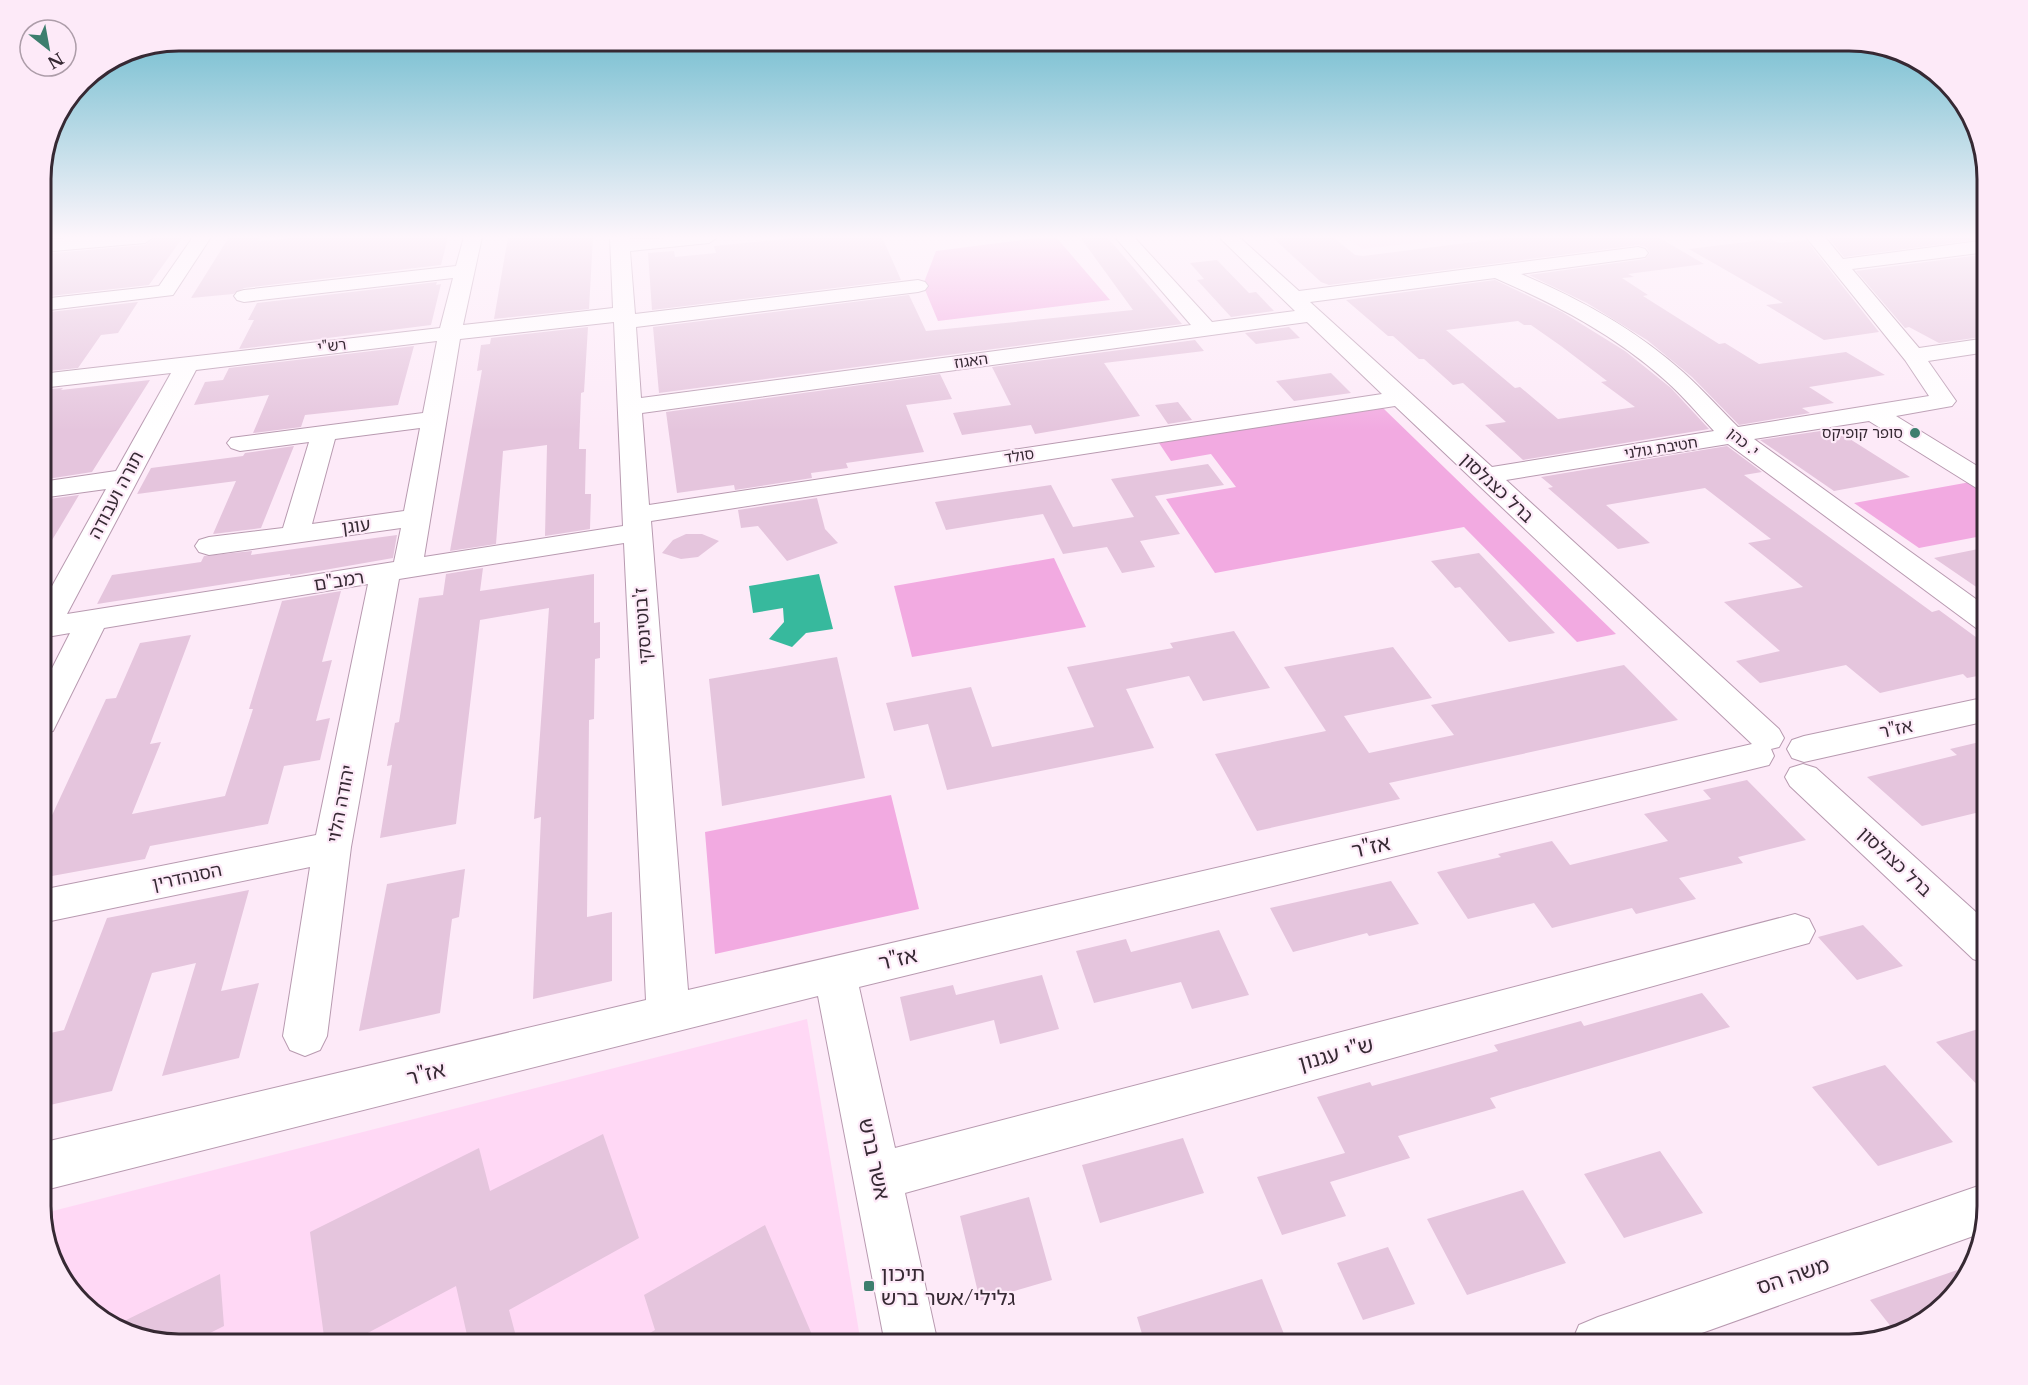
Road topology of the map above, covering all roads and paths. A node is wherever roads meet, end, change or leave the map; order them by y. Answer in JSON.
{"nodes":[{"id":1,"x":71,"y":302,"type":"edge"},
{"id":2,"x":457,"y":302,"type":"edge"},
{"id":3,"x":623,"y":302,"type":"edge"},
{"id":4,"x":770,"y":302,"type":"edge"},
{"id":5,"x":1182,"y":302,"type":"edge"},
{"id":6,"x":1297,"y":302,"type":"edge"},
{"id":7,"x":1332,"y":302,"type":"edge"},
{"id":8,"x":1566,"y":302,"type":"edge"},
{"id":9,"x":1869,"y":302,"type":"edge"},
{"id":10,"x":51,"y":304,"type":"edge"},
{"id":11,"x":1303,"y":307,"type":"junction"},
{"id":12,"x":624,"y":317,"type":"junction"},
{"id":13,"x":1206,"y":329,"type":"junction"},
{"id":14,"x":450,"y":333,"type":"junction"},
{"id":15,"x":1977,"y":347,"type":"edge"},
{"id":16,"x":1913,"y":356,"type":"junction"},
{"id":17,"x":188,"y":363,"type":"junction"},
{"id":18,"x":51,"y":380,"type":"edge"},
{"id":19,"x":1401,"y":398,"type":"junction"},
{"id":20,"x":630,"y":407,"type":"junction"},
{"id":21,"x":1874,"y":412,"type":"junction"},
{"id":22,"x":434,"y":419,"type":"junction"},
{"id":23,"x":324,"y":433,"type":"junction"},
{"id":24,"x":1733,"y":436,"type":"junction"},
{"id":25,"x":240,"y":443,"type":"dead end"},
{"id":26,"x":1485,"y":476,"type":"junction"},
{"id":27,"x":1977,"y":476,"type":"edge"},
{"id":28,"x":125,"y":478,"type":"junction"},
{"id":29,"x":51,"y":489,"type":"edge"},
{"id":30,"x":416,"y":518,"type":"junction"},
{"id":31,"x":637,"y":523,"type":"junction"},
{"id":32,"x":295,"y":534,"type":"junction"},
{"id":33,"x":209,"y":546,"type":"dead end"},
{"id":34,"x":396,"y":572,"type":"junction"},
{"id":35,"x":51,"y":613,"type":"edge"},
{"id":36,"x":1977,"y":613,"type":"edge"},
{"id":37,"x":92,"y":620,"type":"junction"},
{"id":38,"x":51,"y":627,"type":"edge"},
{"id":39,"x":51,"y":702,"type":"edge"},
{"id":40,"x":1977,"y":712,"type":"edge"},
{"id":41,"x":1762,"y":747,"type":"junction"},
{"id":42,"x":1803,"y":763,"type":"junction"},
{"id":43,"x":332,"y":847,"type":"junction"},
{"id":44,"x":51,"y":905,"type":"edge"},
{"id":45,"x":1795,"y":931,"type":"dead end"},
{"id":46,"x":1977,"y":936,"type":"edge"},
{"id":47,"x":835,"y":974,"type":"junction"},
{"id":48,"x":668,"y":1015,"type":"junction"},
{"id":49,"x":305,"y":1036,"type":"dead end"},
{"id":50,"x":51,"y":1165,"type":"edge"},
{"id":51,"x":877,"y":1177,"type":"junction"},
{"id":52,"x":1977,"y":1211,"type":"edge"},
{"id":53,"x":910,"y":1334,"type":"edge"},
{"id":54,"x":1627,"y":1334,"type":"edge"}],
"edges":[{"from":1,"to":10,"type":"street"},
{"from":2,"to":14,"type":"street"},
{"from":3,"to":12,"type":"street","name":"ז'בוטינסקי"},
{"from":4,"to":12,"type":"street","name":"רש\"י"},
{"from":5,"to":13,"type":"street"},
{"from":6,"to":11,"type":"street","name":"ברל כצנלסון"},
{"from":7,"to":11,"type":"street","name":"האגוז"},
{"from":8,"to":24,"type":"street","name":"י. כהן"},
{"from":9,"to":16,"type":"street"},
{"from":11,"to":13,"type":"street","name":"האגוז"},
{"from":11,"to":19,"type":"street","name":"ברל כצנלסון"},
{"from":12,"to":14,"type":"street","name":"רש\"י"},
{"from":12,"to":20,"type":"street","name":"ז'בוטינסקי"},
{"from":13,"to":20,"type":"street","name":"האגוז"},
{"from":14,"to":17,"type":"street","name":"רש\"י"},
{"from":14,"to":22,"type":"street"},
{"from":15,"to":16,"type":"street"},
{"from":16,"to":21,"type":"street","name":"חטיבת גולני"},
{"from":17,"to":18,"type":"street","name":"רש\"י"},
{"from":17,"to":28,"type":"street","name":"תורה ועבודה"},
{"from":19,"to":26,"type":"street","name":"ברל כצנלסון"},
{"from":19,"to":31,"type":"street","name":"סולד"},
{"from":20,"to":31,"type":"street","name":"ז'בוטינסקי"},
{"from":21,"to":24,"type":"street","name":"חטיבת גולני"},
{"from":21,"to":27,"type":"street"},
{"from":22,"to":23,"type":"street"},
{"from":22,"to":30,"type":"street"},
{"from":23,"to":25,"type":"street"},
{"from":23,"to":32,"type":"street"},
{"from":24,"to":26,"type":"street","name":"חטיבת גולני"},
{"from":24,"to":36,"type":"street","name":"י. כהן"},
{"from":26,"to":41,"type":"street","name":"ברל כצנלסון"},
{"from":28,"to":29,"type":"street"},
{"from":28,"to":35,"type":"street","name":"תורה ועבודה"},
{"from":30,"to":32,"type":"street","name":"עוגן"},
{"from":30,"to":34,"type":"street"},
{"from":31,"to":34,"type":"street","name":"רמב\"ם"},
{"from":31,"to":48,"type":"street","name":"ז'בוטינסקי"},
{"from":32,"to":33,"type":"street","name":"עוגן"},
{"from":34,"to":37,"type":"street","name":"רמב\"ם"},
{"from":34,"to":43,"type":"street","name":"יהודה הלוי"},
{"from":37,"to":38,"type":"street","name":"רמב\"ם"},
{"from":37,"to":39,"type":"street"},
{"from":40,"to":42,"type":"street","name":"אז\"ר"},
{"from":41,"to":42,"type":"street","name":"ברל כצנלסון"},
{"from":41,"to":47,"type":"street","name":"אז\"ר"},
{"from":42,"to":46,"type":"street","name":"ברל כצנלסון"},
{"from":43,"to":44,"type":"street","name":"הסנהדרין"},
{"from":43,"to":49,"type":"street","name":"יהודה הלוי"},
{"from":45,"to":51,"type":"street","name":"ש\"י עגנון"},
{"from":47,"to":48,"type":"street","name":"אז\"ר"},
{"from":47,"to":51,"type":"street","name":"אשר ברש"},
{"from":48,"to":50,"type":"street","name":"אז\"ר"},
{"from":51,"to":53,"type":"street","name":"אשר ברש"},
{"from":52,"to":54,"type":"street","name":"משה הס"}]}
